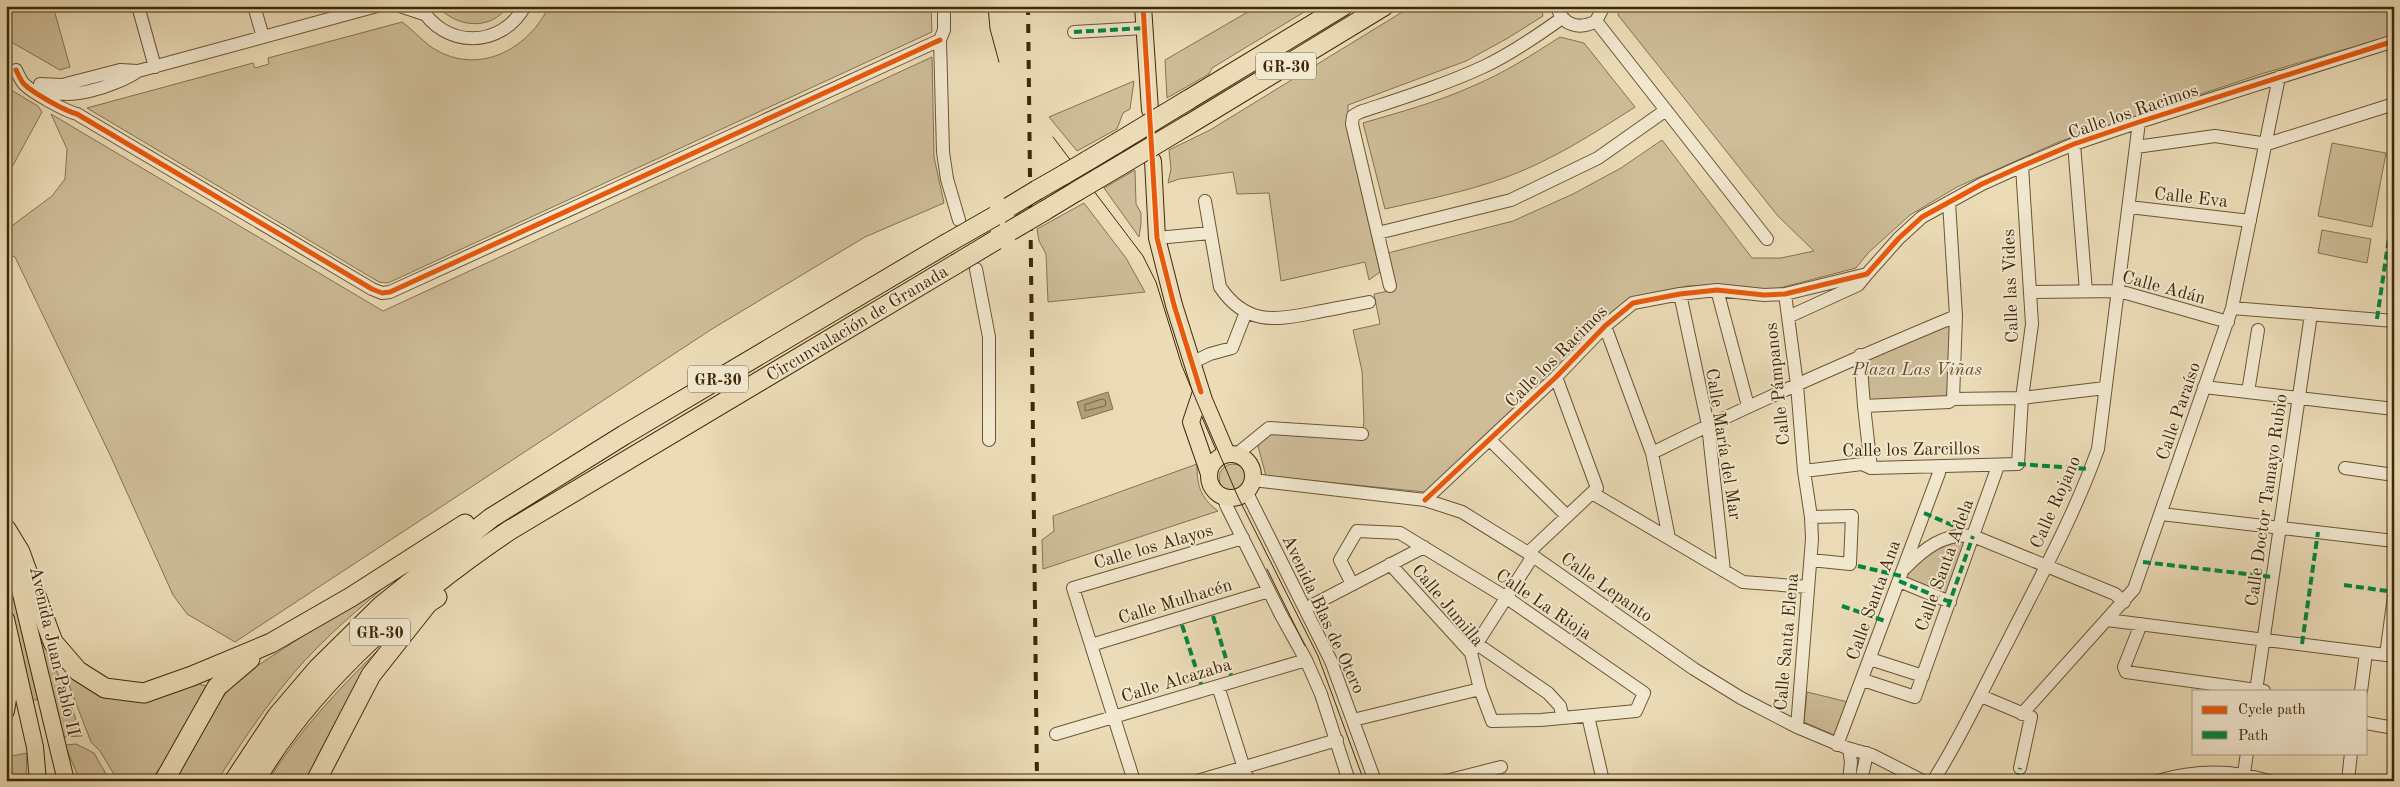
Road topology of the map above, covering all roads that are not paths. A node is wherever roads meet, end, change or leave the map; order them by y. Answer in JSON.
{"nodes":[{"id":1,"x":138,"y":6,"type":"edge"},
{"id":2,"x":254,"y":6,"type":"edge"},
{"id":3,"x":377,"y":6,"type":"edge"},
{"id":4,"x":400,"y":6,"type":"edge"},
{"id":5,"x":525,"y":6,"type":"edge"},
{"id":6,"x":944,"y":6,"type":"edge"},
{"id":7,"x":1143,"y":6,"type":"edge"},
{"id":8,"x":1343,"y":6,"type":"edge"},
{"id":9,"x":1384,"y":6,"type":"edge"},
{"id":10,"x":1604,"y":6,"type":"edge"},
{"id":11,"x":422,"y":10,"type":"edge"},
{"id":12,"x":1560,"y":12,"type":"edge"},
{"id":13,"x":1596,"y":21,"type":"junction"},
{"id":14,"x":1145,"y":28,"type":"junction"},
{"id":15,"x":1074,"y":32,"type":"dead end"},
{"id":16,"x":263,"y":38,"type":"junction"},
{"id":17,"x":940,"y":40,"type":"junction"},
{"id":18,"x":2394,"y":41,"type":"edge"},
{"id":19,"x":155,"y":67,"type":"junction"},
{"id":20,"x":11,"y":68,"type":"edge"},
{"id":21,"x":138,"y":71,"type":"junction"},
{"id":22,"x":2279,"y":77,"type":"junction"},
{"id":23,"x":40,"y":84,"type":"junction"},
{"id":24,"x":57,"y":94,"type":"junction"},
{"id":25,"x":76,"y":94,"type":"junction"},
{"id":26,"x":2394,"y":104,"type":"edge"},
{"id":27,"x":1150,"y":110,"type":"dead end"},
{"id":28,"x":1666,"y":110,"type":"junction"},
{"id":29,"x":74,"y":111,"type":"junction"},
{"id":30,"x":2139,"y":122,"type":"junction"},
{"id":31,"x":2074,"y":144,"type":"junction"},
{"id":32,"x":2267,"y":144,"type":"junction"},
{"id":33,"x":2136,"y":147,"type":"junction"},
{"id":34,"x":1153,"y":161,"type":"dead end"},
{"id":35,"x":2022,"y":166,"type":"junction"},
{"id":36,"x":1204,"y":201,"type":"dead end"},
{"id":37,"x":1949,"y":202,"type":"junction"},
{"id":38,"x":2129,"y":207,"type":"junction"},
{"id":39,"x":959,"y":220,"type":"dead end"},
{"id":40,"x":2250,"y":221,"type":"junction"},
{"id":41,"x":1210,"y":233,"type":"junction"},
{"id":42,"x":1378,"y":233,"type":"junction"},
{"id":43,"x":1157,"y":238,"type":"junction"},
{"id":44,"x":1767,"y":239,"type":"dead end"},
{"id":45,"x":976,"y":269,"type":"dead end"},
{"id":46,"x":1867,"y":274,"type":"junction"},
{"id":47,"x":1390,"y":286,"type":"dead end"},
{"id":48,"x":1717,"y":290,"type":"junction"},
{"id":49,"x":2086,"y":291,"type":"junction"},
{"id":50,"x":2119,"y":291,"type":"junction"},
{"id":51,"x":2030,"y":292,"type":"junction"},
{"id":52,"x":1680,"y":294,"type":"junction"},
{"id":53,"x":1785,"y":294,"type":"junction"},
{"id":54,"x":1369,"y":302,"type":"dead end"},
{"id":55,"x":2232,"y":308,"type":"junction"},
{"id":56,"x":1246,"y":312,"type":"junction"},
{"id":57,"x":2310,"y":314,"type":"junction"},
{"id":58,"x":1956,"y":316,"type":"junction"},
{"id":59,"x":1788,"y":317,"type":"junction"},
{"id":60,"x":2394,"y":321,"type":"edge"},
{"id":61,"x":2228,"y":322,"type":"junction"},
{"id":62,"x":1605,"y":326,"type":"junction"},
{"id":63,"x":2258,"y":330,"type":"dead end"},
{"id":64,"x":1860,"y":355,"type":"junction"},
{"id":65,"x":1191,"y":363,"type":"junction"},
{"id":66,"x":1556,"y":378,"type":"junction"},
{"id":67,"x":1796,"y":385,"type":"junction"},
{"id":68,"x":2204,"y":387,"type":"junction"},
{"id":69,"x":2105,"y":388,"type":"junction"},
{"id":70,"x":1201,"y":392,"type":"junction"},
{"id":71,"x":2248,"y":392,"type":"junction"},
{"id":72,"x":2022,"y":398,"type":"junction"},
{"id":73,"x":2298,"y":398,"type":"junction"},
{"id":74,"x":1952,"y":399,"type":"junction"},
{"id":75,"x":1748,"y":406,"type":"junction"},
{"id":76,"x":1864,"y":406,"type":"junction"},
{"id":77,"x":2394,"y":409,"type":"edge"},
{"id":78,"x":1708,"y":425,"type":"junction"},
{"id":79,"x":1362,"y":434,"type":"dead end"},
{"id":80,"x":989,"y":440,"type":"dead end"},
{"id":81,"x":1490,"y":440,"type":"junction"},
{"id":82,"x":1652,"y":453,"type":"junction"},
{"id":83,"x":1232,"y":454,"type":"junction"},
{"id":84,"x":2018,"y":464,"type":"joint"},
{"id":85,"x":1939,"y":466,"type":"junction"},
{"id":86,"x":1998,"y":466,"type":"junction"},
{"id":87,"x":1871,"y":468,"type":"junction"},
{"id":88,"x":2345,"y":468,"type":"dead end"},
{"id":89,"x":1804,"y":471,"type":"junction"},
{"id":90,"x":1209,"y":474,"type":"junction"},
{"id":91,"x":2394,"y":475,"type":"edge"},
{"id":92,"x":1250,"y":486,"type":"junction"},
{"id":93,"x":1592,"y":493,"type":"junction"},
{"id":94,"x":1224,"y":497,"type":"junction"},
{"id":95,"x":1425,"y":500,"type":"junction"},
{"id":96,"x":535,"y":514,"type":"junction"},
{"id":97,"x":2161,"y":514,"type":"junction"},
{"id":98,"x":1567,"y":516,"type":"junction"},
{"id":99,"x":1811,"y":517,"type":"junction"},
{"id":100,"x":491,"y":518,"type":"junction"},
{"id":101,"x":2280,"y":528,"type":"junction"},
{"id":102,"x":6,"y":530,"type":"edge"},
{"id":103,"x":1973,"y":536,"type":"junction"},
{"id":104,"x":1243,"y":538,"type":"junction"},
{"id":105,"x":1669,"y":538,"type":"junction"},
{"id":106,"x":2394,"y":541,"type":"edge"},
{"id":107,"x":1424,"y":547,"type":"junction"},
{"id":108,"x":1531,"y":555,"type":"junction"},
{"id":109,"x":1810,"y":560,"type":"junction"},
{"id":110,"x":1390,"y":564,"type":"junction"},
{"id":111,"x":2047,"y":564,"type":"junction"},
{"id":112,"x":1724,"y":571,"type":"junction"},
{"id":113,"x":1901,"y":576,"type":"junction"},
{"id":114,"x":1352,"y":584,"type":"junction"},
{"id":115,"x":1808,"y":587,"type":"junction"},
{"id":116,"x":1269,"y":591,"type":"junction"},
{"id":117,"x":2394,"y":596,"type":"edge"},
{"id":118,"x":1507,"y":598,"type":"junction"},
{"id":119,"x":2393,"y":600,"type":"edge"},
{"id":120,"x":1950,"y":602,"type":"junction"},
{"id":121,"x":2124,"y":602,"type":"junction"},
{"id":122,"x":1305,"y":608,"type":"junction"},
{"id":123,"x":6,"y":620,"type":"edge"},
{"id":124,"x":2107,"y":620,"type":"junction"},
{"id":125,"x":2141,"y":624,"type":"junction"},
{"id":126,"x":2264,"y":640,"type":"junction"},
{"id":127,"x":270,"y":643,"type":"junction"},
{"id":128,"x":1091,"y":645,"type":"junction"},
{"id":129,"x":1474,"y":649,"type":"junction"},
{"id":130,"x":2366,"y":653,"type":"junction"},
{"id":131,"x":2390,"y":656,"type":"edge"},
{"id":132,"x":6,"y":657,"type":"edge"},
{"id":133,"x":1870,"y":659,"type":"junction"},
{"id":134,"x":1306,"y":660,"type":"junction"},
{"id":135,"x":1923,"y":676,"type":"junction"},
{"id":136,"x":1862,"y":680,"type":"junction"},
{"id":137,"x":1218,"y":686,"type":"junction"},
{"id":138,"x":1480,"y":689,"type":"junction"},
{"id":139,"x":2259,"y":690,"type":"edge"},
{"id":140,"x":2360,"y":690,"type":"edge"},
{"id":141,"x":1981,"y":696,"type":"junction"},
{"id":142,"x":6,"y":711,"type":"edge"},
{"id":143,"x":2022,"y":714,"type":"junction"},
{"id":144,"x":1588,"y":716,"type":"junction"},
{"id":145,"x":1113,"y":717,"type":"junction"},
{"id":146,"x":1563,"y":718,"type":"junction"},
{"id":147,"x":1353,"y":720,"type":"junction"},
{"id":148,"x":2368,"y":723,"type":"edge"},
{"id":149,"x":1797,"y":727,"type":"junction"},
{"id":150,"x":2394,"y":728,"type":"edge"},
{"id":151,"x":1056,"y":734,"type":"dead end"},
{"id":152,"x":1337,"y":740,"type":"junction"},
{"id":153,"x":1843,"y":747,"type":"junction"},
{"id":154,"x":1867,"y":753,"type":"junction"},
{"id":155,"x":2247,"y":754,"type":"edge"},
{"id":156,"x":2351,"y":754,"type":"edge"},
{"id":157,"x":1502,"y":767,"type":"dead end"},
{"id":158,"x":1243,"y":768,"type":"junction"},
{"id":159,"x":2020,"y":768,"type":"dead end"},
{"id":160,"x":2244,"y":777,"type":"edge"},
{"id":161,"x":38,"y":781,"type":"edge"},
{"id":162,"x":66,"y":781,"type":"edge"},
{"id":163,"x":164,"y":781,"type":"edge"},
{"id":164,"x":234,"y":781,"type":"edge"},
{"id":165,"x":255,"y":781,"type":"edge"},
{"id":166,"x":316,"y":781,"type":"edge"},
{"id":167,"x":1134,"y":781,"type":"edge"},
{"id":168,"x":1197,"y":781,"type":"edge"},
{"id":169,"x":1248,"y":781,"type":"edge"},
{"id":170,"x":1349,"y":781,"type":"edge"},
{"id":171,"x":1375,"y":781,"type":"edge"},
{"id":172,"x":1446,"y":781,"type":"edge"},
{"id":173,"x":1603,"y":781,"type":"edge"},
{"id":174,"x":1849,"y":781,"type":"edge"},
{"id":175,"x":1861,"y":781,"type":"edge"},
{"id":176,"x":1922,"y":781,"type":"edge"},
{"id":177,"x":1933,"y":781,"type":"edge"},
{"id":178,"x":2158,"y":781,"type":"edge"},
{"id":179,"x":2268,"y":781,"type":"edge"},
{"id":180,"x":2348,"y":781,"type":"edge"}],
"edges":[{"from":1,"to":19,"type":"street"},
{"from":2,"to":16,"type":"street"},
{"from":3,"to":16,"type":"street"},
{"from":4,"to":11,"type":"street"},
{"from":5,"to":11,"type":"street"},
{"from":6,"to":17,"type":"street"},
{"from":7,"to":14,"type":"main road"},
{"from":8,"to":100,"type":"highway","name":"Circunvalación de Granada","number":"GR-30","bridge":true},
{"from":9,"to":96,"type":"highway","name":"Circunvalación de Granada","number":"GR-30","bridge":true},
{"from":10,"to":13,"type":"street"},
{"from":12,"to":13,"type":"street"},
{"from":12,"to":42,"type":"street"},
{"from":13,"to":28,"type":"street"},
{"from":14,"to":15,"type":"street"},
{"from":14,"to":27,"type":"main road"},
{"from":16,"to":19,"type":"street"},
{"from":17,"to":29,"type":"street"},
{"from":17,"to":39,"type":"street"},
{"from":18,"to":22,"type":"street","name":"Calle los Racimos"},
{"from":19,"to":21,"type":"street"},
{"from":20,"to":23,"type":"street"},
{"from":20,"to":29,"type":"street"},
{"from":21,"to":23,"type":"street"},
{"from":21,"to":25,"type":"street"},
{"from":22,"to":30,"type":"street","name":"Calle los Racimos"},
{"from":22,"to":32,"type":"street","name":"Calle Paraíso"},
{"from":23,"to":24,"type":"street"},
{"from":24,"to":25,"type":"street"},
{"from":24,"to":29,"type":"street"},
{"from":25,"to":29,"type":"street"},
{"from":26,"to":32,"type":"street"},
{"from":28,"to":42,"type":"street"},
{"from":28,"to":44,"type":"street"},
{"from":30,"to":31,"type":"street","name":"Calle los Racimos"},
{"from":30,"to":33,"type":"street","name":"Calle Rojano"},
{"from":31,"to":35,"type":"street","name":"Calle los Racimos"},
{"from":31,"to":49,"type":"street"},
{"from":32,"to":33,"type":"street"},
{"from":32,"to":40,"type":"street","name":"Calle Paraíso"},
{"from":33,"to":38,"type":"street","name":"Calle Rojano"},
{"from":34,"to":43,"type":"main road"},
{"from":35,"to":37,"type":"street","name":"Calle los Racimos"},
{"from":35,"to":51,"type":"street","name":"Calle las Vides"},
{"from":36,"to":41,"type":"street"},
{"from":37,"to":46,"type":"street","name":"Calle los Racimos"},
{"from":37,"to":58,"type":"street"},
{"from":38,"to":40,"type":"street","name":"Calle Eva"},
{"from":38,"to":50,"type":"street","name":"Calle Rojano"},
{"from":40,"to":55,"type":"street","name":"Calle Paraíso"},
{"from":41,"to":43,"type":"street"},
{"from":41,"to":56,"type":"street"},
{"from":42,"to":47,"type":"street"},
{"from":43,"to":65,"type":"main road"},
{"from":45,"to":80,"type":"street"},
{"from":46,"to":53,"type":"street","name":"Calle los Racimos"},
{"from":46,"to":59,"type":"street","name":"Calle los Racimos"},
{"from":48,"to":52,"type":"street","name":"Calle los Racimos"},
{"from":48,"to":53,"type":"street","name":"Calle los Racimos"},
{"from":48,"to":75,"type":"street"},
{"from":49,"to":50,"type":"street","name":"Calle Adán"},
{"from":49,"to":51,"type":"street","name":"Calle Adán"},
{"from":50,"to":61,"type":"street","name":"Calle Adán"},
{"from":50,"to":69,"type":"street","name":"Calle Rojano"},
{"from":51,"to":72,"type":"street","name":"Calle las Vides"},
{"from":52,"to":62,"type":"street","name":"Calle los Racimos"},
{"from":52,"to":78,"type":"street","name":"Calle María del Mar"},
{"from":53,"to":59,"type":"street","name":"Calle Pámpanos"},
{"from":54,"to":56,"type":"street"},
{"from":55,"to":57,"type":"street"},
{"from":55,"to":61,"type":"street","name":"Calle Paraíso"},
{"from":56,"to":65,"type":"street"},
{"from":57,"to":60,"type":"street"},
{"from":57,"to":73,"type":"street","name":"Calle Doctor Tamayo Rubio"},
{"from":58,"to":64,"type":"street"},
{"from":58,"to":74,"type":"street"},
{"from":59,"to":67,"type":"street","name":"Calle Pámpanos"},
{"from":61,"to":68,"type":"street","name":"Calle Paraíso"},
{"from":62,"to":66,"type":"street","name":"Calle los Racimos"},
{"from":62,"to":82,"type":"street"},
{"from":63,"to":71,"type":"street"},
{"from":64,"to":67,"type":"street"},
{"from":64,"to":76,"type":"street"},
{"from":65,"to":70,"type":"main road"},
{"from":66,"to":81,"type":"street","name":"Calle los Racimos"},
{"from":66,"to":93,"type":"street"},
{"from":67,"to":75,"type":"street"},
{"from":67,"to":89,"type":"street","name":"Calle Pámpanos"},
{"from":68,"to":71,"type":"street"},
{"from":68,"to":97,"type":"street","name":"Calle Paraíso"},
{"from":69,"to":72,"type":"street"},
{"from":69,"to":111,"type":"street","name":"Calle Rojano"},
{"from":70,"to":83,"type":"main road"},
{"from":70,"to":90,"type":"main road"},
{"from":71,"to":73,"type":"street"},
{"from":72,"to":74,"type":"street"},
{"from":72,"to":84,"type":"street","name":"Calle las Vides"},
{"from":73,"to":77,"type":"street"},
{"from":73,"to":101,"type":"street","name":"Calle Doctor Tamayo Rubio"},
{"from":74,"to":76,"type":"street"},
{"from":75,"to":78,"type":"street"},
{"from":76,"to":87,"type":"street"},
{"from":78,"to":82,"type":"street"},
{"from":78,"to":112,"type":"street","name":"Calle María del Mar"},
{"from":79,"to":83,"type":"street"},
{"from":81,"to":95,"type":"street","name":"Calle los Racimos"},
{"from":81,"to":98,"type":"street"},
{"from":82,"to":105,"type":"street"},
{"from":83,"to":90,"type":"main road"},
{"from":83,"to":92,"type":"main road"},
{"from":84,"to":86,"type":"street","name":"Calle los Zarcillos"},
{"from":85,"to":86,"type":"street","name":"Calle los Zarcillos"},
{"from":85,"to":87,"type":"street","name":"Calle los Zarcillos"},
{"from":85,"to":113,"type":"street","name":"Calle Santa Ana"},
{"from":86,"to":103,"type":"street","name":"Calle Santa Adela"},
{"from":87,"to":89,"type":"street","name":"Calle los Zarcillos"},
{"from":88,"to":91,"type":"street"},
{"from":89,"to":99,"type":"street","name":"Calle Santa Elena"},
{"from":90,"to":94,"type":"main road"},
{"from":92,"to":94,"type":"main road"},
{"from":92,"to":95,"type":"street","name":"Calle Lepanto"},
{"from":92,"to":122,"type":"street","name":"Avenida Blas de Otero"},
{"from":93,"to":98,"type":"street"},
{"from":93,"to":105,"type":"street"},
{"from":94,"to":104,"type":"street","name":"Avenida Blas de Otero"},
{"from":95,"to":108,"type":"street","name":"Calle Lepanto"},
{"from":96,"to":165,"type":"highway","name":"Circunvalación de Granada","number":"GR-30"},
{"from":96,"to":166,"type":"highway"},
{"from":97,"to":101,"type":"street"},
{"from":97,"to":121,"type":"street","name":"Calle Paraíso"},
{"from":98,"to":108,"type":"street"},
{"from":99,"to":109,"type":"street","name":"Calle Santa Elena"},
{"from":99,"to":109,"type":"street","name":"Calle Santa Elena"},
{"from":100,"to":127,"type":"highway"},
{"from":100,"to":164,"type":"highway","name":"Circunvalación de Granada","number":"GR-30"},
{"from":101,"to":106,"type":"street"},
{"from":101,"to":126,"type":"street","name":"Calle Doctor Tamayo Rubio"},
{"from":102,"to":127,"type":"highway"},
{"from":102,"to":162,"type":"main road","name":"Avenida Juan Pablo II"},
{"from":103,"to":111,"type":"street"},
{"from":103,"to":113,"type":"street"},
{"from":103,"to":120,"type":"street","name":"Calle Santa Adela"},
{"from":104,"to":116,"type":"street","name":"Avenida Blas de Otero"},
{"from":104,"to":128,"type":"street","name":"Calle los Alayos"},
{"from":105,"to":112,"type":"street"},
{"from":107,"to":110,"type":"street"},
{"from":107,"to":114,"type":"street","name":"Calle La Rioja"},
{"from":107,"to":118,"type":"street","name":"Calle La Rioja"},
{"from":108,"to":118,"type":"street"},
{"from":108,"to":149,"type":"street","name":"Calle Lepanto"},
{"from":109,"to":115,"type":"street","name":"Calle Santa Elena"},
{"from":110,"to":114,"type":"street"},
{"from":110,"to":129,"type":"street","name":"Calle Jumilla"},
{"from":111,"to":121,"type":"street"},
{"from":111,"to":141,"type":"street","name":"Calle Rojano"},
{"from":112,"to":115,"type":"street"},
{"from":113,"to":120,"type":"street"},
{"from":113,"to":133,"type":"street","name":"Calle Santa Ana"},
{"from":114,"to":122,"type":"street"},
{"from":115,"to":149,"type":"street","name":"Calle Santa Elena"},
{"from":116,"to":128,"type":"street","name":"Calle Mulhacén"},
{"from":116,"to":134,"type":"street","name":"Avenida Blas de Otero"},
{"from":117,"to":119,"type":"street"},
{"from":118,"to":129,"type":"street"},
{"from":118,"to":144,"type":"street","name":"Calle La Rioja"},
{"from":119,"to":131,"type":"street"},
{"from":120,"to":135,"type":"street","name":"Calle Santa Adela"},
{"from":121,"to":124,"type":"street","name":"Calle Paraíso"},
{"from":122,"to":147,"type":"street","name":"Avenida Blas de Otero"},
{"from":123,"to":161,"type":"main road"},
{"from":124,"to":125,"type":"street"},
{"from":124,"to":143,"type":"street","name":"Calle Paraíso"},
{"from":125,"to":126,"type":"street"},
{"from":125,"to":139,"type":"street"},
{"from":126,"to":130,"type":"street"},
{"from":126,"to":139,"type":"street","name":"Calle Doctor Tamayo Rubio"},
{"from":127,"to":163,"type":"highway"},
{"from":128,"to":145,"type":"street"},
{"from":129,"to":138,"type":"street","name":"Calle Jumilla"},
{"from":129,"to":146,"type":"street"},
{"from":130,"to":131,"type":"street"},
{"from":130,"to":140,"type":"street"},
{"from":132,"to":142,"type":"main road"},
{"from":133,"to":135,"type":"street"},
{"from":133,"to":136,"type":"street","name":"Calle Santa Ana"},
{"from":134,"to":137,"type":"street","name":"Calle Alcazaba"},
{"from":134,"to":152,"type":"street","name":"Avenida Blas de Otero"},
{"from":135,"to":136,"type":"street","name":"Calle Santa Adela"},
{"from":136,"to":153,"type":"street","name":"Calle Santa Ana"},
{"from":137,"to":145,"type":"street","name":"Calle Alcazaba"},
{"from":137,"to":158,"type":"street"},
{"from":138,"to":146,"type":"street","name":"Calle Jumilla"},
{"from":138,"to":147,"type":"street"},
{"from":141,"to":143,"type":"street"},
{"from":141,"to":177,"type":"street","name":"Calle Rojano"},
{"from":143,"to":159,"type":"street"},
{"from":144,"to":146,"type":"street","name":"Calle Jumilla"},
{"from":144,"to":173,"type":"street"},
{"from":145,"to":151,"type":"street","name":"Calle Alcazaba"},
{"from":145,"to":167,"type":"street"},
{"from":147,"to":171,"type":"street","name":"Avenida Blas de Otero"},
{"from":148,"to":150,"type":"street"},
{"from":149,"to":153,"type":"street","name":"Calle Lepanto"},
{"from":152,"to":158,"type":"street"},
{"from":152,"to":170,"type":"street","name":"Avenida Blas de Otero"},
{"from":153,"to":154,"type":"street","name":"Calle Lepanto"},
{"from":153,"to":174,"type":"street"},
{"from":154,"to":175,"type":"street"},
{"from":154,"to":176,"type":"street","name":"Calle Lepanto"},
{"from":155,"to":160,"type":"street"},
{"from":156,"to":180,"type":"street"},
{"from":157,"to":172,"type":"street"},
{"from":158,"to":168,"type":"street"},
{"from":158,"to":169,"type":"street"},
{"from":160,"to":178,"type":"street"},
{"from":160,"to":179,"type":"street"}]}
